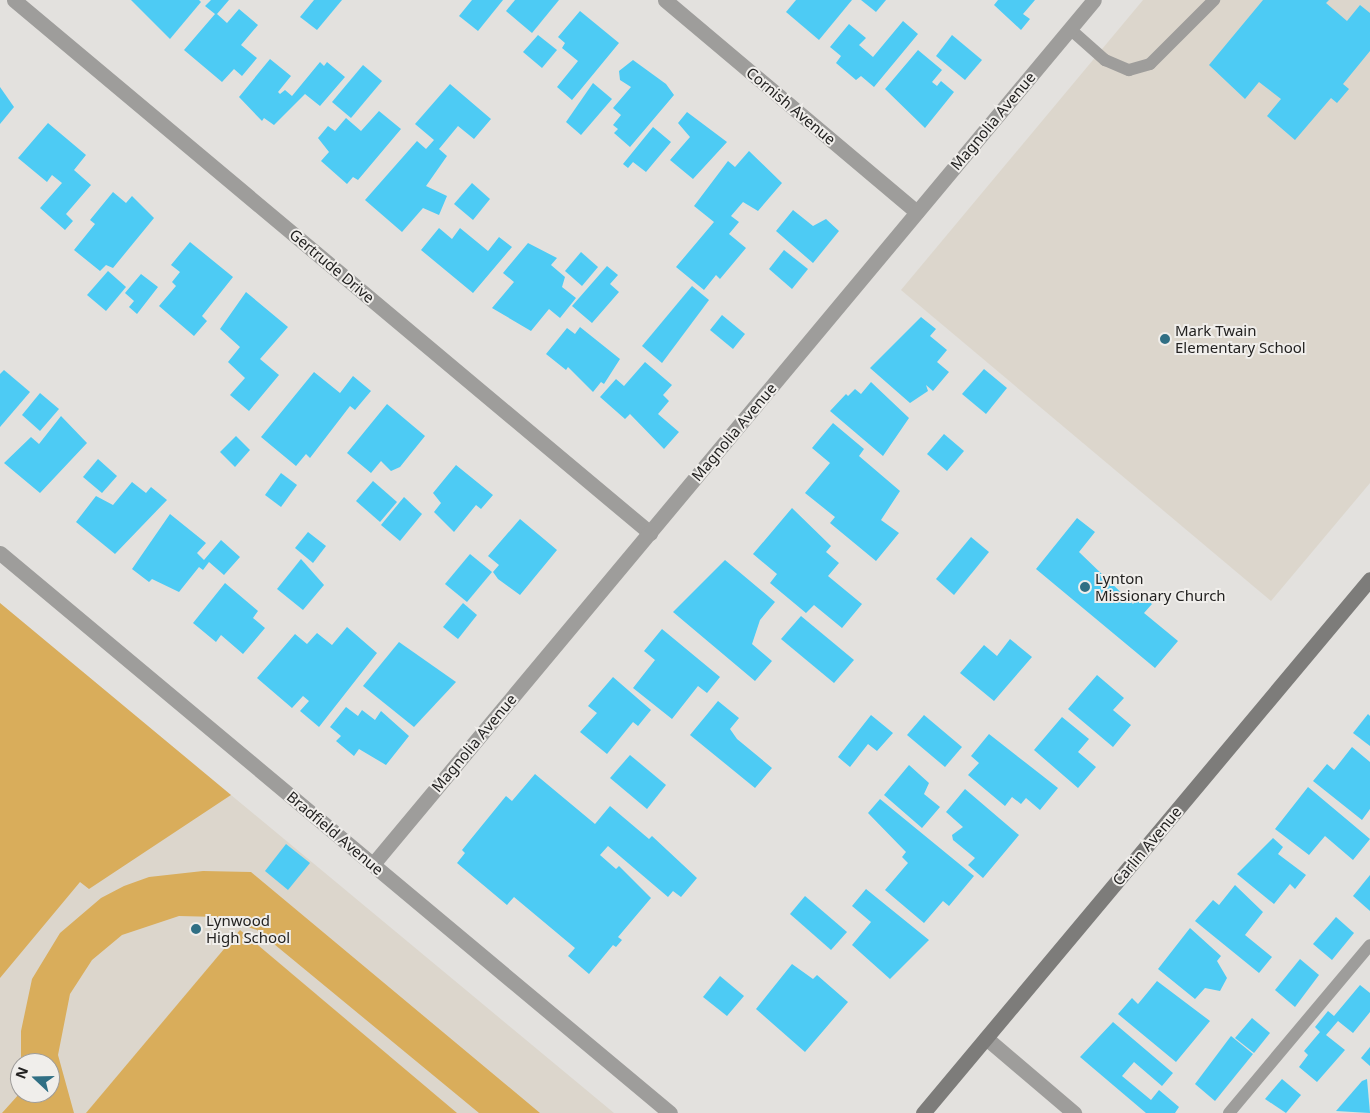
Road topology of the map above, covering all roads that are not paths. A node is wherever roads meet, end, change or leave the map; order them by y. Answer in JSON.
{"nodes":[{"id":1,"x":14,"y":0,"type":"edge"},
{"id":2,"x":665,"y":0,"type":"edge"},
{"id":3,"x":1094,"y":0,"type":"edge"},
{"id":4,"x":1214,"y":0,"type":"edge"},
{"id":5,"x":1070,"y":29,"type":"junction"},
{"id":6,"x":917,"y":212,"type":"junction"},
{"id":7,"x":650,"y":533,"type":"junction"},
{"id":8,"x":0,"y":553,"type":"edge"},
{"id":9,"x":1370,"y":578,"type":"edge"},
{"id":10,"x":373,"y":864,"type":"junction"},
{"id":11,"x":1370,"y":945,"type":"edge"},
{"id":12,"x":986,"y":1038,"type":"junction"},
{"id":13,"x":670,"y":1113,"type":"edge"},
{"id":14,"x":923,"y":1113,"type":"edge"},
{"id":15,"x":1074,"y":1113,"type":"edge"},
{"id":16,"x":1229,"y":1113,"type":"edge"}],
"edges":[{"from":1,"to":7,"type":"street","name":"Gertrude Drive"},
{"from":2,"to":6,"type":"street","name":"Cornish Avenue"},
{"from":3,"to":5,"type":"street","name":"Magnolia Avenue"},
{"from":4,"to":5,"type":"lane"},
{"from":5,"to":6,"type":"street","name":"Magnolia Avenue"},
{"from":6,"to":7,"type":"street","name":"Magnolia Avenue"},
{"from":7,"to":10,"type":"street","name":"Magnolia Avenue"},
{"from":8,"to":10,"type":"street","name":"Bradfield Avenue"},
{"from":9,"to":12,"type":"street","name":"Carlin Avenue"},
{"from":10,"to":13,"type":"street","name":"Bradfield Avenue"},
{"from":11,"to":16,"type":"lane"},
{"from":12,"to":14,"type":"street","name":"Carlin Avenue"},
{"from":12,"to":15,"type":"street"}]}
